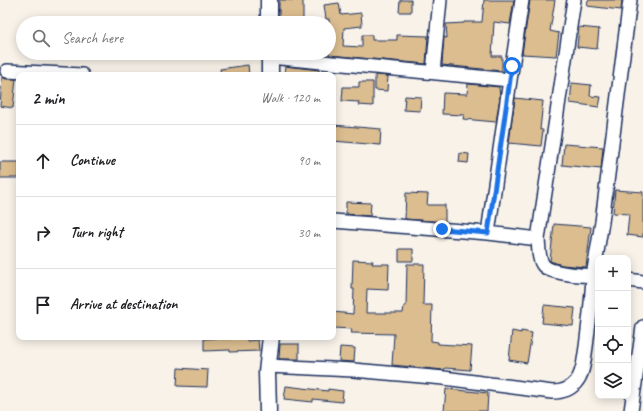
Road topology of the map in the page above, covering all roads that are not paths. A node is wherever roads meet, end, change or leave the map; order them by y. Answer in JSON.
{"nodes":[{"id":1,"x":269,"y":0,"type":"edge"},
{"id":2,"x":440,"y":0,"type":"edge"},
{"id":3,"x":522,"y":0,"type":"edge"},
{"id":4,"x":574,"y":0,"type":"edge"},
{"id":5,"x":630,"y":0,"type":"edge"},
{"id":6,"x":269,"y":16,"type":"edge"},
{"id":7,"x":270,"y":60,"type":"edge"},
{"id":8,"x":318,"y":60,"type":"edge"},
{"id":9,"x":7,"y":71,"type":"dead end"},
{"id":10,"x":26,"y":72,"type":"edge"},
{"id":11,"x":270,"y":72,"type":"edge"},
{"id":12,"x":433,"y":72,"type":"junction"},
{"id":13,"x":510,"y":80,"type":"junction"},
{"id":14,"x":336,"y":221,"type":"edge"},
{"id":15,"x":488,"y":233,"type":"junction"},
{"id":16,"x":538,"y":239,"type":"junction"},
{"id":17,"x":598,"y":255,"type":"edge"},
{"id":18,"x":595,"y":276,"type":"edge"},
{"id":19,"x":631,"y":280,"type":"edge"},
{"id":20,"x":643,"y":282,"type":"edge"},
{"id":21,"x":595,"y":283,"type":"edge"},
{"id":22,"x":643,"y":328,"type":"edge"},
{"id":23,"x":271,"y":340,"type":"edge"},
{"id":24,"x":268,"y":366,"type":"junction"},
{"id":25,"x":268,"y":411,"type":"edge"},
{"id":26,"x":631,"y":411,"type":"edge"}],
"edges":[{"from":1,"to":6,"type":"street"},
{"from":2,"to":12,"type":"street"},
{"from":3,"to":13,"type":"street"},
{"from":4,"to":16,"type":"street"},
{"from":5,"to":17,"type":"street"},
{"from":7,"to":11,"type":"street"},
{"from":8,"to":12,"type":"street"},
{"from":9,"to":10,"type":"street"},
{"from":12,"to":13,"type":"street"},
{"from":13,"to":15,"type":"street"},
{"from":14,"to":15,"type":"street"},
{"from":15,"to":16,"type":"street"},
{"from":16,"to":18,"type":"street"},
{"from":19,"to":20,"type":"street"},
{"from":21,"to":24,"type":"street"},
{"from":22,"to":26,"type":"street"},
{"from":23,"to":24,"type":"street"},
{"from":24,"to":25,"type":"street"}]}
